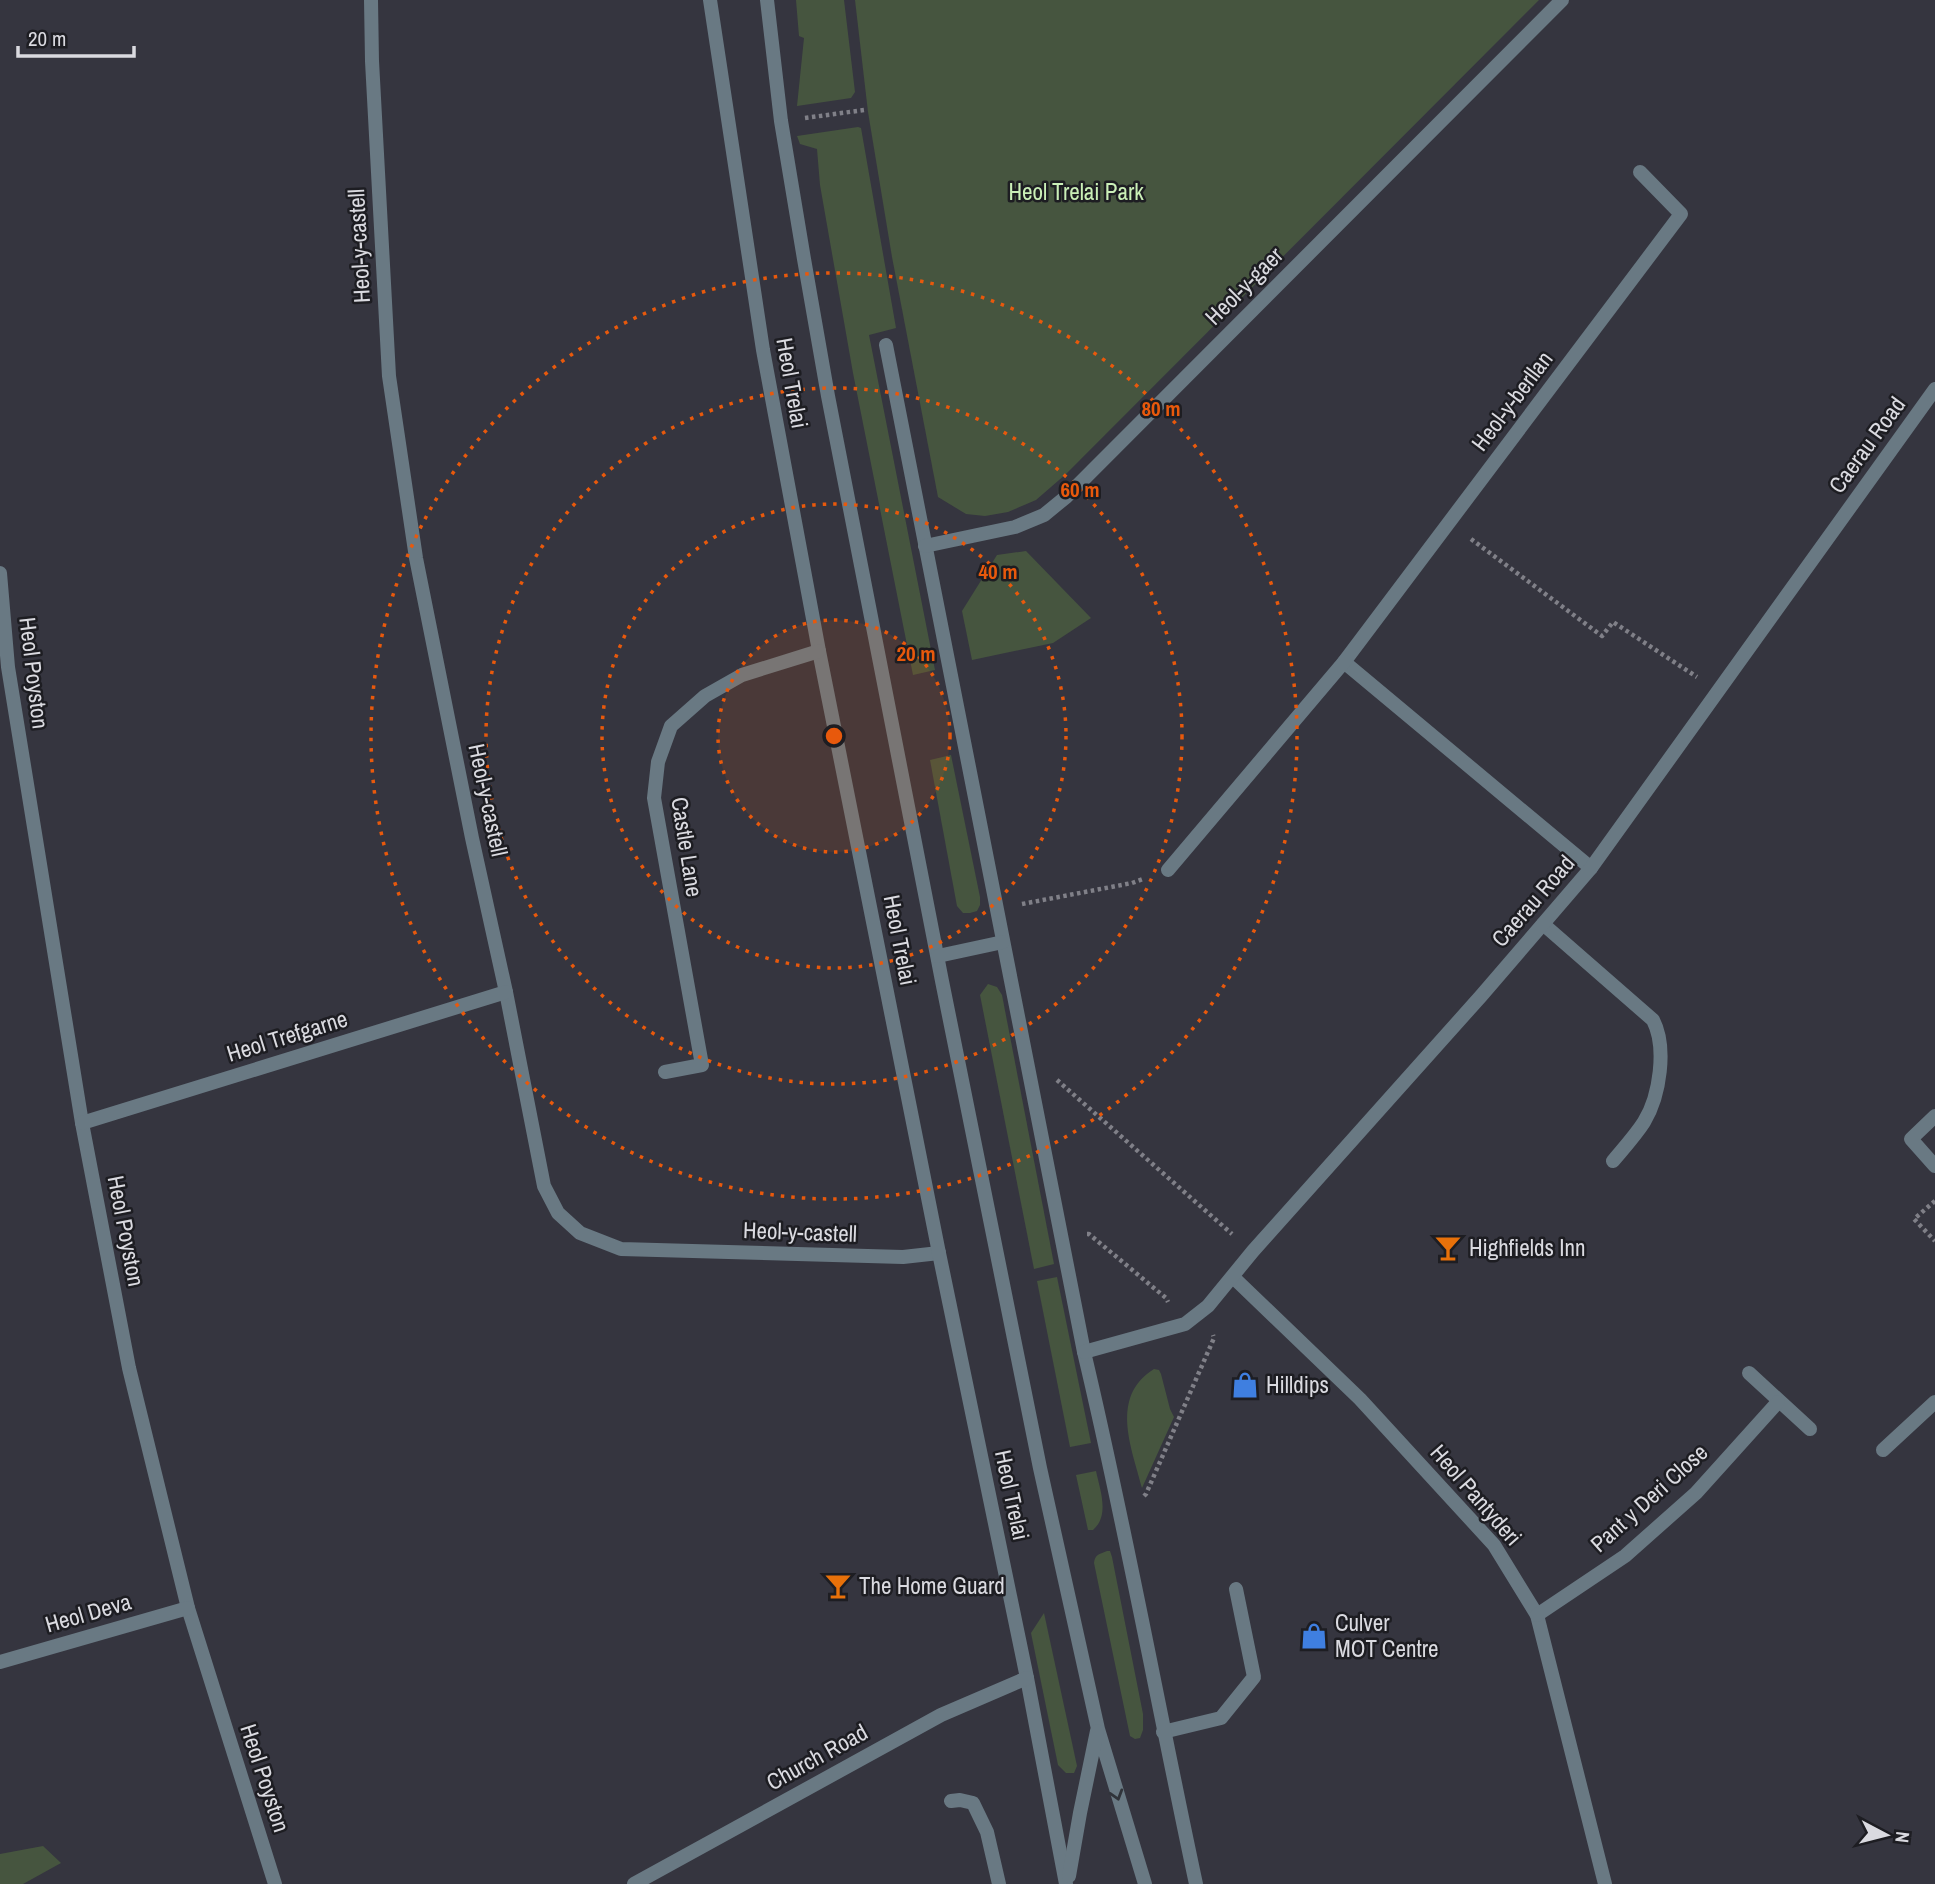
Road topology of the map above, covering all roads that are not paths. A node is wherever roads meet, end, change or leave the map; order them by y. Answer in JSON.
{"nodes":[{"id":1,"x":371,"y":0,"type":"edge"},
{"id":2,"x":710,"y":0,"type":"edge"},
{"id":3,"x":767,"y":0,"type":"edge"},
{"id":4,"x":1562,"y":0,"type":"edge"},
{"id":5,"x":1640,"y":172,"type":"dead end"},
{"id":6,"x":886,"y":345,"type":"dead end"},
{"id":7,"x":1935,"y":389,"type":"edge"},
{"id":8,"x":925,"y":546,"type":"junction"},
{"id":9,"x":0,"y":572,"type":"edge"},
{"id":10,"x":819,"y":651,"type":"junction"},
{"id":11,"x":1344,"y":662,"type":"junction"},
{"id":12,"x":4,"y":668,"type":"edge"},
{"id":13,"x":1591,"y":868,"type":"junction"},
{"id":14,"x":1168,"y":870,"type":"road end"},
{"id":15,"x":1543,"y":924,"type":"junction"},
{"id":16,"x":1003,"y":942,"type":"junction"},
{"id":17,"x":938,"y":956,"type":"junction"},
{"id":18,"x":506,"y":992,"type":"junction"},
{"id":19,"x":665,"y":1072,"type":"dead end"},
{"id":20,"x":1935,"y":1116,"type":"edge"},
{"id":21,"x":82,"y":1123,"type":"junction"},
{"id":22,"x":1613,"y":1161,"type":"dead end"},
{"id":23,"x":1935,"y":1166,"type":"edge"},
{"id":24,"x":939,"y":1253,"type":"junction"},
{"id":25,"x":1233,"y":1277,"type":"junction"},
{"id":26,"x":1084,"y":1352,"type":"junction"},
{"id":27,"x":1749,"y":1373,"type":"dead end"},
{"id":28,"x":1778,"y":1402,"type":"junction"},
{"id":29,"x":1935,"y":1402,"type":"edge"},
{"id":30,"x":1810,"y":1429,"type":"dead end"},
{"id":31,"x":1883,"y":1450,"type":"dead end"},
{"id":32,"x":1236,"y":1589,"type":"dead end"},
{"id":33,"x":188,"y":1608,"type":"junction"},
{"id":34,"x":1537,"y":1615,"type":"junction"},
{"id":35,"x":0,"y":1662,"type":"edge"},
{"id":36,"x":1027,"y":1678,"type":"junction"},
{"id":37,"x":1098,"y":1729,"type":"junction"},
{"id":38,"x":1163,"y":1732,"type":"junction"},
{"id":39,"x":951,"y":1801,"type":"dead end"},
{"id":40,"x":275,"y":1884,"type":"edge"},
{"id":41,"x":634,"y":1884,"type":"edge"},
{"id":42,"x":999,"y":1884,"type":"edge"},
{"id":43,"x":1067,"y":1884,"type":"edge"},
{"id":44,"x":1145,"y":1884,"type":"edge"},
{"id":45,"x":1196,"y":1884,"type":"edge"},
{"id":46,"x":1605,"y":1884,"type":"edge"}],
"edges":[{"from":1,"to":18,"type":"street","name":"Heol-y-castell"},
{"from":2,"to":10,"type":"street","name":"Heol Trelai"},
{"from":3,"to":17,"type":"street","name":"Heol Trelai"},
{"from":4,"to":8,"type":"street","name":"Heol-y-gaer"},
{"from":5,"to":11,"type":"street","name":"Heol-y-berllan"},
{"from":6,"to":8,"type":"street"},
{"from":7,"to":13,"type":"street","name":"Caerau Road"},
{"from":8,"to":16,"type":"street"},
{"from":9,"to":12,"type":"street","name":"Heol Poyston"},
{"from":10,"to":19,"type":"street","name":"Castle Lane"},
{"from":10,"to":24,"type":"street","name":"Heol Trelai"},
{"from":11,"to":13,"type":"street"},
{"from":11,"to":14,"type":"street","name":"Heol-y-berllan"},
{"from":12,"to":21,"type":"street","name":"Heol Poyston"},
{"from":13,"to":15,"type":"street","name":"Caerau Road"},
{"from":15,"to":22,"type":"street"},
{"from":15,"to":25,"type":"street","name":"Caerau Road"},
{"from":16,"to":17,"type":"street","name":"Heol Trelai"},
{"from":16,"to":26,"type":"street"},
{"from":17,"to":37,"type":"street","name":"Heol Trelai"},
{"from":18,"to":21,"type":"street","name":"Heol Trefgarne"},
{"from":18,"to":24,"type":"street","name":"Heol-y-castell"},
{"from":20,"to":23,"type":"street"},
{"from":21,"to":33,"type":"street","name":"Heol Poyston"},
{"from":24,"to":36,"type":"street","name":"Heol Trelai"},
{"from":25,"to":26,"type":"street","name":"Caerau Road"},
{"from":25,"to":34,"type":"street","name":"Heol Pantyderi"},
{"from":26,"to":38,"type":"street"},
{"from":27,"to":28,"type":"street"},
{"from":28,"to":30,"type":"street"},
{"from":28,"to":34,"type":"street","name":"Pant y Deri Close"},
{"from":29,"to":31,"type":"street"},
{"from":32,"to":38,"type":"street"},
{"from":33,"to":35,"type":"street","name":"Heol Deva"},
{"from":33,"to":40,"type":"street","name":"Heol Poyston"},
{"from":34,"to":46,"type":"street","name":"Heol Pantyderi"},
{"from":36,"to":41,"type":"street","name":"Church Road"},
{"from":36,"to":43,"type":"street","name":"Heol Trelai"},
{"from":37,"to":43,"type":"street","name":"Heol Trelai"},
{"from":37,"to":44,"type":"street","name":"Heol Trelai","one_way":true},
{"from":38,"to":45,"type":"street"},
{"from":39,"to":42,"type":"street"}]}
